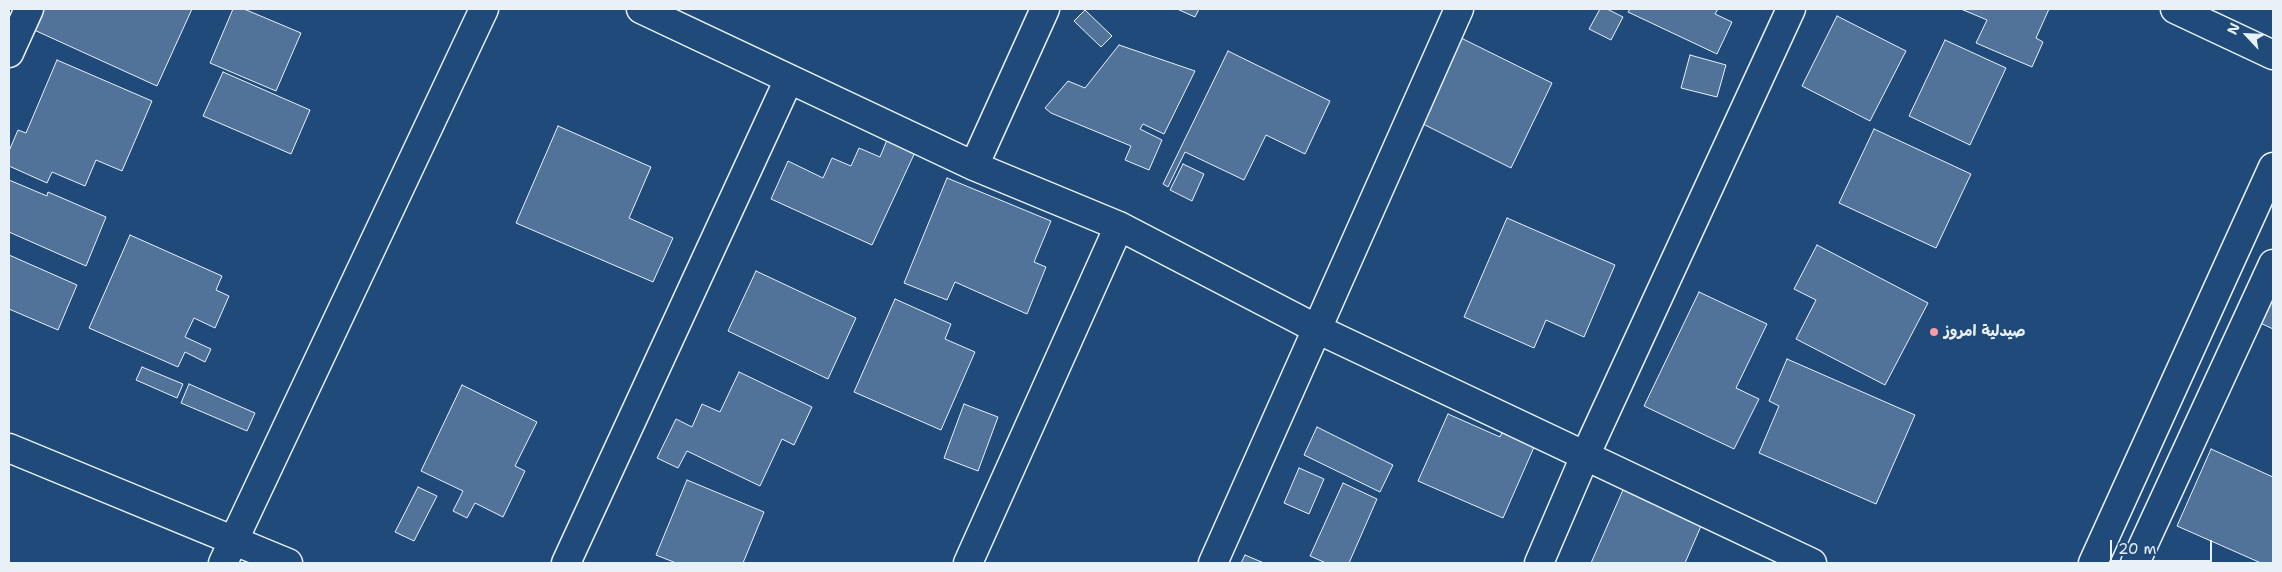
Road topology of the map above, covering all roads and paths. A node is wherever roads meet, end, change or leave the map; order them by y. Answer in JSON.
{"nodes":[{"id":1,"x":29,"y":9,"type":"edge"},
{"id":2,"x":484,"y":9,"type":"edge"},
{"id":3,"x":1044,"y":9,"type":"edge"},
{"id":4,"x":1459,"y":9,"type":"edge"},
{"id":5,"x":1791,"y":9,"type":"edge"},
{"id":6,"x":2175,"y":9,"type":"edge"},
{"id":7,"x":654,"y":12,"type":"edge"},
{"id":8,"x":9,"y":53,"type":"edge"},
{"id":9,"x":2273,"y":55,"type":"edge"},
{"id":10,"x":789,"y":79,"type":"junction"},
{"id":11,"x":974,"y":166,"type":"junction"},
{"id":12,"x":2273,"y":167,"type":"edge"},
{"id":13,"x":1119,"y":226,"type":"junction"},
{"id":14,"x":2273,"y":264,"type":"edge"},
{"id":15,"x":1317,"y":329,"type":"junction"},
{"id":16,"x":9,"y":448,"type":"edge"},
{"id":17,"x":1585,"y":456,"type":"junction"},
{"id":18,"x":228,"y":552,"type":"edge"},
{"id":19,"x":288,"y":563,"type":"edge"},
{"id":20,"x":566,"y":563,"type":"edge"},
{"id":21,"x":968,"y":563,"type":"edge"},
{"id":22,"x":1213,"y":563,"type":"edge"},
{"id":23,"x":1539,"y":563,"type":"edge"},
{"id":24,"x":1812,"y":563,"type":"edge"},
{"id":25,"x":2093,"y":563,"type":"edge"},
{"id":26,"x":2135,"y":563,"type":"edge"}],
"edges":[{"from":1,"to":8,"type":"street"},
{"from":2,"to":18,"type":"street"},
{"from":3,"to":11,"type":"street"},
{"from":4,"to":15,"type":"street"},
{"from":5,"to":17,"type":"street"},
{"from":6,"to":9,"type":"street"},
{"from":7,"to":10,"type":"street"},
{"from":10,"to":11,"type":"street"},
{"from":10,"to":20,"type":"street"},
{"from":11,"to":13,"type":"street"},
{"from":12,"to":25,"type":"street"},
{"from":13,"to":15,"type":"street"},
{"from":13,"to":21,"type":"street"},
{"from":14,"to":26,"type":"street"},
{"from":15,"to":17,"type":"street"},
{"from":15,"to":22,"type":"street"},
{"from":16,"to":18,"type":"street"},
{"from":17,"to":23,"type":"street"},
{"from":17,"to":24,"type":"street"},
{"from":18,"to":19,"type":"street"}]}
